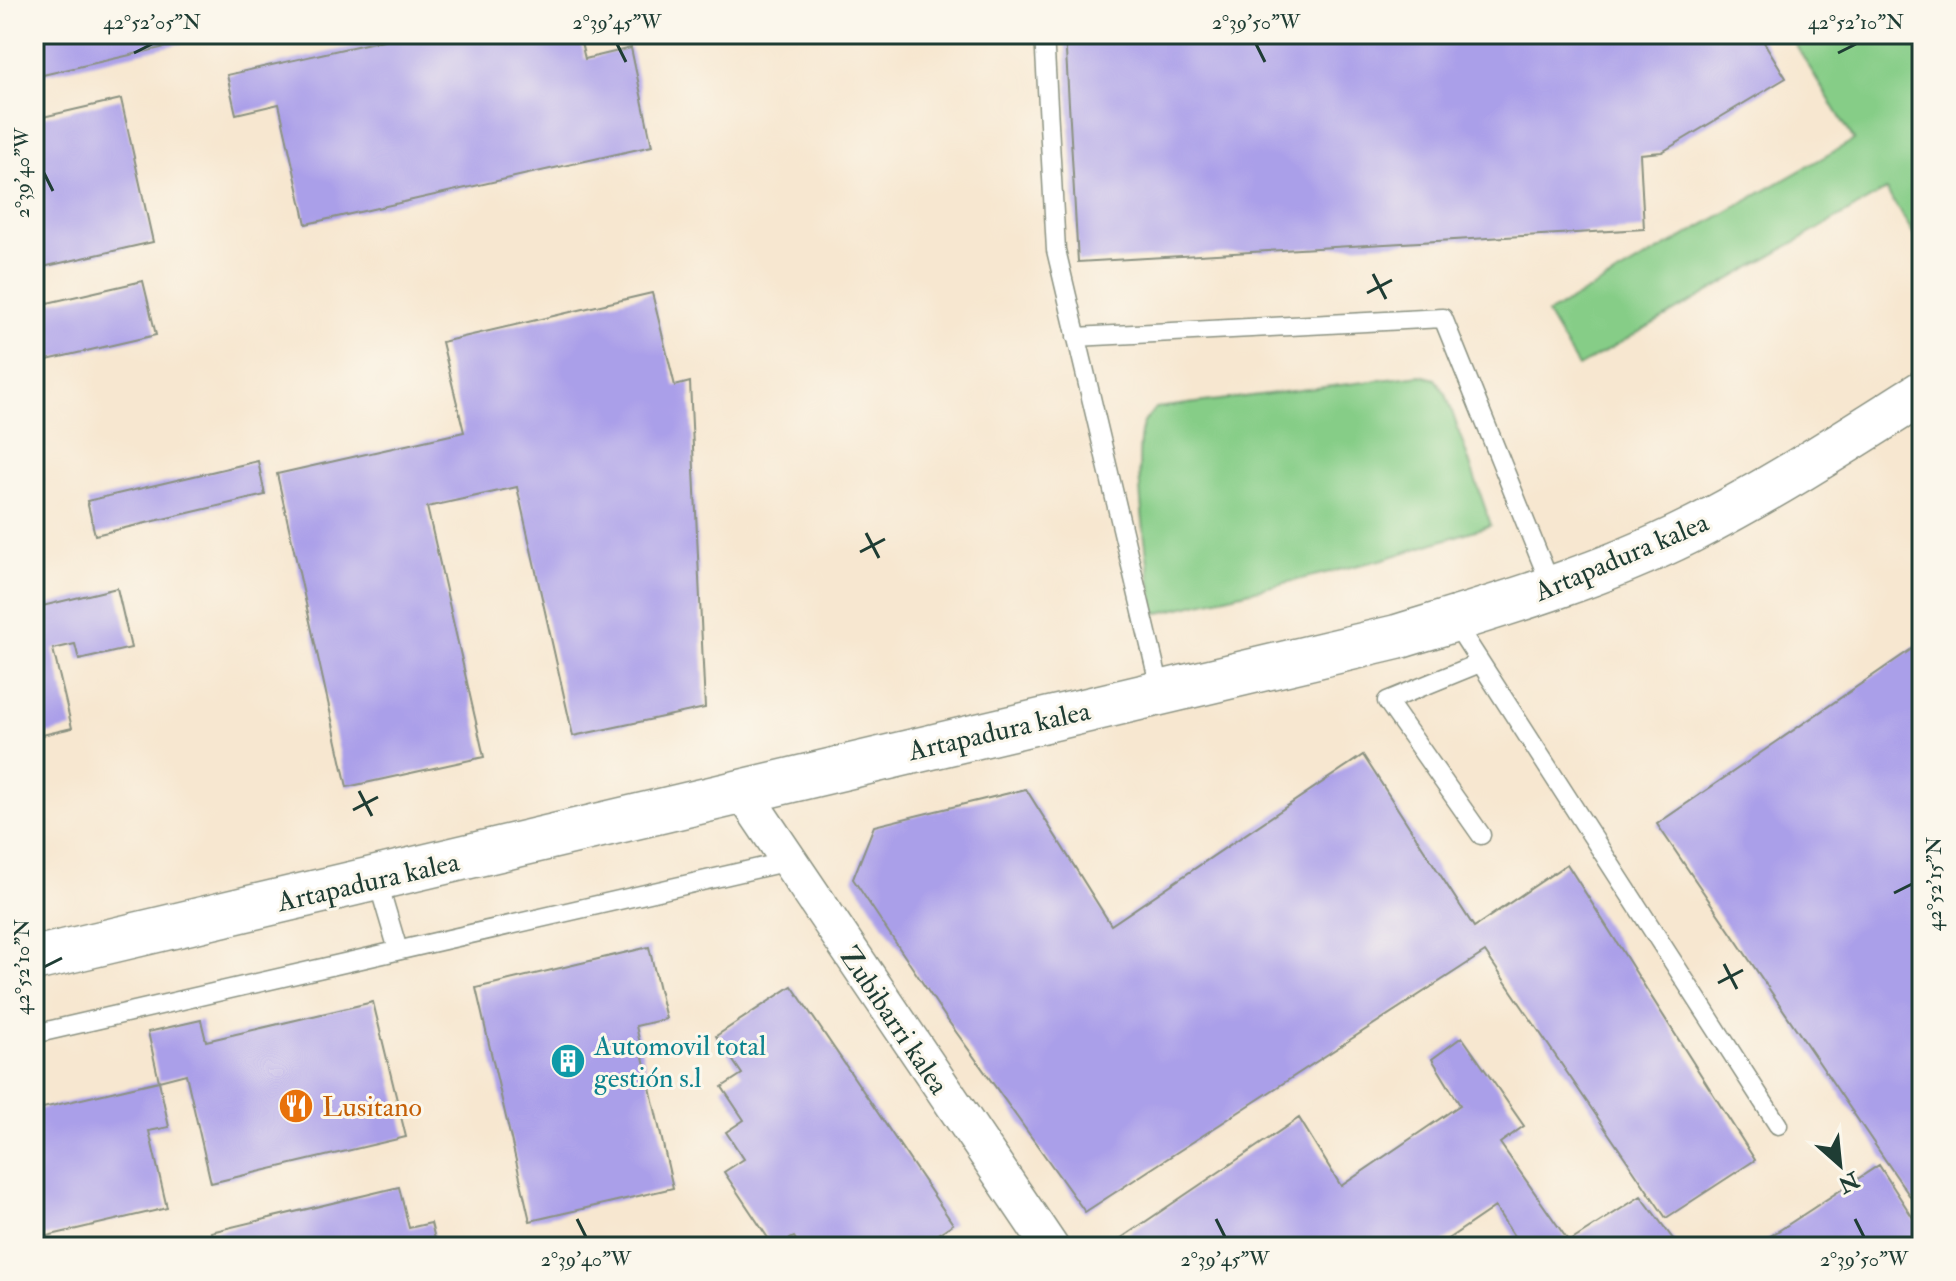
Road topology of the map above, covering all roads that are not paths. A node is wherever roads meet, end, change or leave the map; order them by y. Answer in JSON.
{"nodes":[{"id":1,"x":1044,"y":34,"type":"edge"},
{"id":2,"x":1076,"y":337,"type":"junction"},
{"id":3,"x":1922,"y":393,"type":"edge"},
{"id":4,"x":1552,"y":588,"type":"junction"},
{"id":5,"x":1453,"y":620,"type":"junction"},
{"id":6,"x":1480,"y":663,"type":"junction"},
{"id":7,"x":1161,"y":692,"type":"junction"},
{"id":8,"x":742,"y":791,"type":"junction"},
{"id":9,"x":1481,"y":835,"type":"dead end"},
{"id":10,"x":789,"y":861,"type":"junction"},
{"id":11,"x":377,"y":879,"type":"junction"},
{"id":12,"x":398,"y":950,"type":"junction"},
{"id":13,"x":34,"y":959,"type":"edge"},
{"id":14,"x":34,"y":1034,"type":"edge"},
{"id":15,"x":1778,"y":1125,"type":"dead end"},
{"id":16,"x":1050,"y":1247,"type":"edge"}],
"edges":[{"from":1,"to":2,"type":"lane"},
{"from":2,"to":4,"type":"lane"},
{"from":2,"to":7,"type":"lane"},
{"from":3,"to":4,"type":"street","name":"Artapadura kalea"},
{"from":4,"to":5,"type":"street","name":"Artapadura kalea"},
{"from":5,"to":6,"type":"lane"},
{"from":5,"to":7,"type":"street","name":"Artapadura kalea"},
{"from":6,"to":9,"type":"lane"},
{"from":6,"to":15,"type":"lane"},
{"from":7,"to":8,"type":"street","name":"Artapadura kalea"},
{"from":8,"to":10,"type":"street","name":"Zubibarri kalea"},
{"from":8,"to":11,"type":"street","name":"Artapadura kalea"},
{"from":10,"to":12,"type":"lane"},
{"from":10,"to":16,"type":"street","name":"Zubibarri kalea"},
{"from":11,"to":12,"type":"lane"},
{"from":11,"to":13,"type":"street","name":"Artapadura kalea"},
{"from":12,"to":14,"type":"lane"}]}
